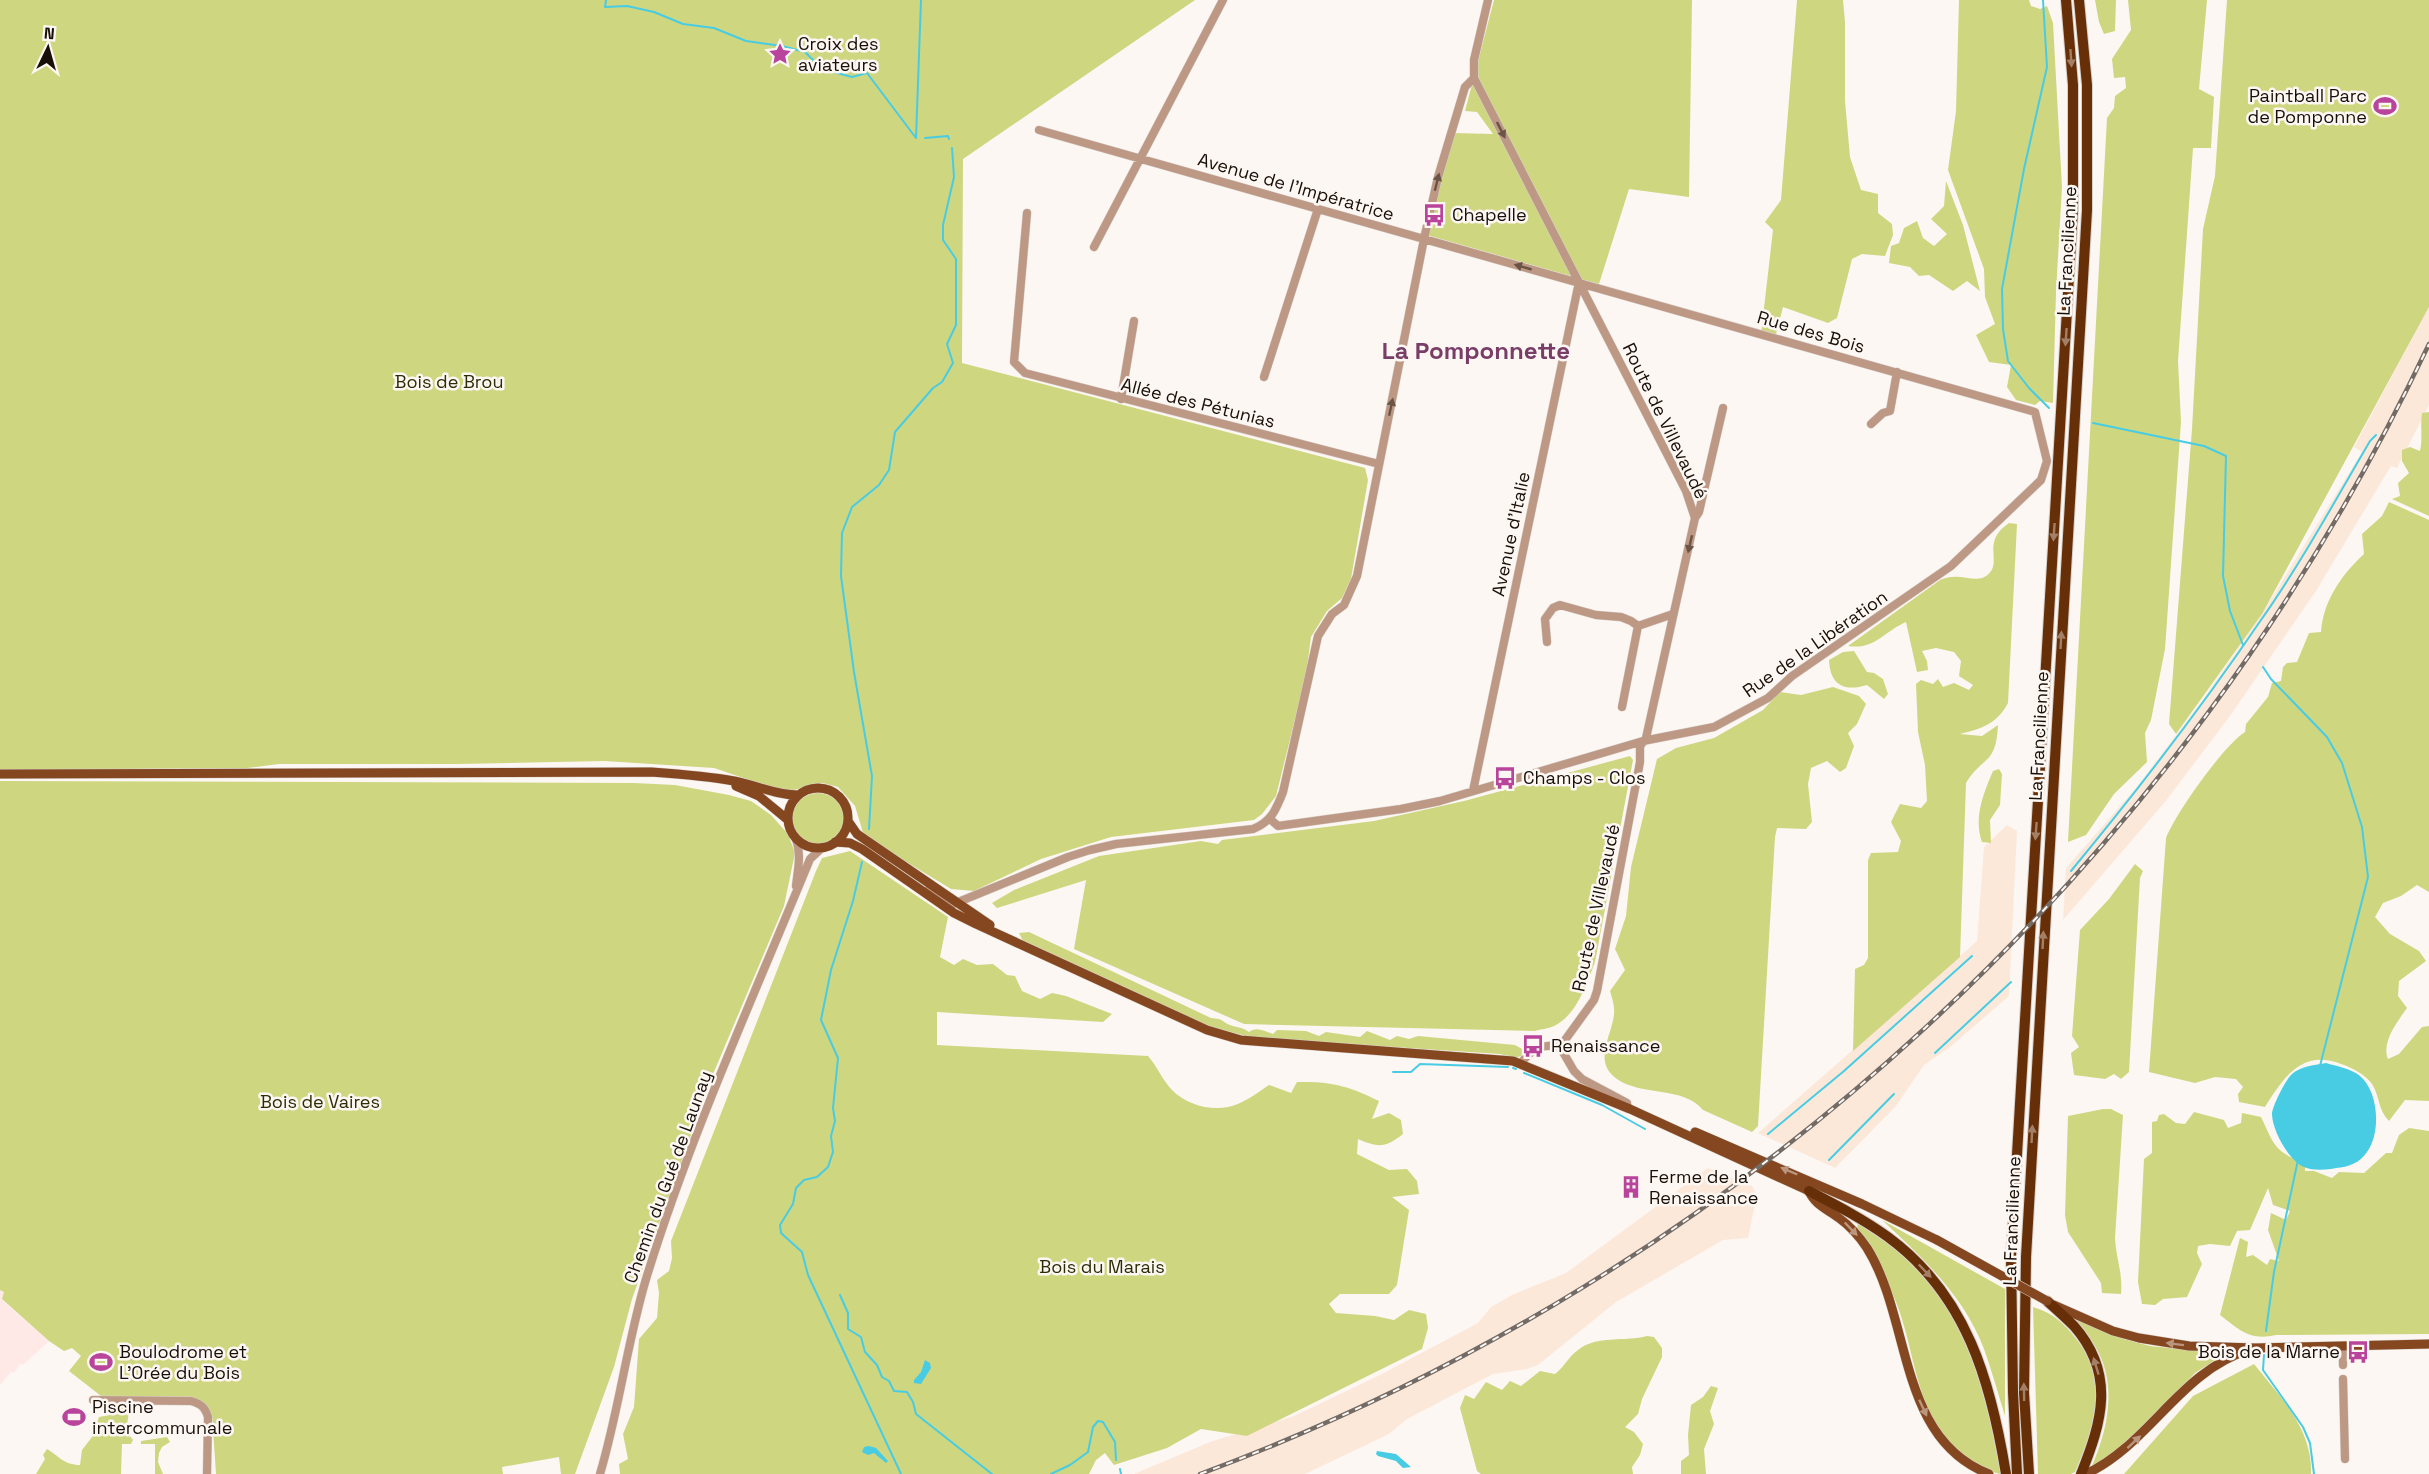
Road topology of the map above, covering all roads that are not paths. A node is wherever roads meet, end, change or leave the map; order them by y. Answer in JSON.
{"nodes":[{"id":1,"x":1223,"y":0,"type":"edge"},
{"id":2,"x":1488,"y":0,"type":"edge"},
{"id":3,"x":2066,"y":0,"type":"edge"},
{"id":4,"x":2079,"y":0,"type":"edge"},
{"id":5,"x":1474,"y":78,"type":"junction"},
{"id":6,"x":1039,"y":130,"type":"dead end"},
{"id":7,"x":1138,"y":158,"type":"junction"},
{"id":8,"x":1318,"y":208,"type":"junction"},
{"id":9,"x":1027,"y":213,"type":"dead end"},
{"id":10,"x":1424,"y":239,"type":"junction"},
{"id":11,"x":1094,"y":247,"type":"dead end"},
{"id":12,"x":1579,"y":282,"type":"junction"},
{"id":13,"x":1134,"y":321,"type":"dead end"},
{"id":14,"x":1897,"y":372,"type":"junction"},
{"id":15,"x":1264,"y":377,"type":"dead end"},
{"id":16,"x":1121,"y":399,"type":"junction"},
{"id":17,"x":1723,"y":408,"type":"dead end"},
{"id":18,"x":1871,"y":424,"type":"dead end"},
{"id":19,"x":2047,"y":461,"type":"joint"},
{"id":20,"x":1379,"y":464,"type":"junction"},
{"id":21,"x":1695,"y":518,"type":"junction"},
{"id":22,"x":1673,"y":614,"type":"junction"},
{"id":23,"x":1638,"y":626,"type":"junction"},
{"id":24,"x":1547,"y":642,"type":"dead end"},
{"id":25,"x":1622,"y":708,"type":"dead end"},
{"id":26,"x":1643,"y":741,"type":"junction"},
{"id":27,"x":0,"y":774,"type":"edge"},
{"id":28,"x":708,"y":777,"type":"junction"},
{"id":29,"x":1473,"y":791,"type":"junction"},
{"id":30,"x":798,"y":795,"type":"junction"},
{"id":31,"x":1270,"y":819,"type":"junction"},
{"id":32,"x":788,"y":820,"type":"junction"},
{"id":33,"x":848,"y":821,"type":"junction"},
{"id":34,"x":795,"y":837,"type":"junction"},
{"id":35,"x":835,"y":842,"type":"junction"},
{"id":36,"x":823,"y":847,"type":"junction"},
{"id":37,"x":909,"y":882,"type":"junction"},
{"id":38,"x":794,"y":899,"type":"junction"},
{"id":39,"x":957,"y":904,"type":"junction"},
{"id":40,"x":1006,"y":937,"type":"junction"},
{"id":41,"x":1560,"y":1047,"type":"junction"},
{"id":42,"x":1521,"y":1063,"type":"junction"},
{"id":43,"x":1627,"y":1103,"type":"junction"},
{"id":44,"x":1809,"y":1191,"type":"junction"},
{"id":45,"x":2047,"y":1301,"type":"junction"},
{"id":46,"x":2429,"y":1344,"type":"edge"},
{"id":47,"x":2343,"y":1346,"type":"junction"},
{"id":48,"x":2254,"y":1348,"type":"junction"},
{"id":49,"x":2343,"y":1365,"type":"dead end"},
{"id":50,"x":2343,"y":1379,"type":"dead end"},
{"id":51,"x":93,"y":1400,"type":"dead end"},
{"id":52,"x":2345,"y":1459,"type":"dead end"},
{"id":53,"x":207,"y":1474,"type":"edge"},
{"id":54,"x":600,"y":1474,"type":"edge"},
{"id":55,"x":1989,"y":1474,"type":"edge"},
{"id":56,"x":2006,"y":1474,"type":"edge"},
{"id":57,"x":2017,"y":1474,"type":"edge"},
{"id":58,"x":2029,"y":1474,"type":"edge"},
{"id":59,"x":2083,"y":1474,"type":"edge"}],
"edges":[{"from":1,"to":7,"type":"street"},
{"from":2,"to":5,"type":"street"},
{"from":3,"to":57,"type":"highway","name":"La Francilienne","one_way":true},
{"from":58,"to":4,"type":"highway","name":"La Francilienne","one_way":true},
{"from":10,"to":5,"type":"street","one_way":true},
{"from":5,"to":12,"type":"street","name":"Route de Villevaudé","one_way":true},
{"from":6,"to":7,"type":"street","name":"Avenue de l'Impératrice"},
{"from":7,"to":8,"type":"street","name":"Avenue de l'Impératrice"},
{"from":7,"to":11,"type":"street"},
{"from":8,"to":10,"type":"street","name":"Avenue de l'Impératrice"},
{"from":8,"to":15,"type":"street"},
{"from":9,"to":16,"type":"street","name":"Allée des Pétunias"},
{"from":12,"to":10,"type":"street","name":"Avenue de l'Impératrice","one_way":true},
{"from":20,"to":10,"type":"street","one_way":true},
{"from":12,"to":14,"type":"street","name":"Rue des Bois"},
{"from":12,"to":21,"type":"street","name":"Route de Villevaudé"},
{"from":12,"to":29,"type":"street","name":"Avenue d'Italie"},
{"from":13,"to":16,"type":"street"},
{"from":14,"to":18,"type":"street"},
{"from":14,"to":19,"type":"street","name":"Rue des Bois"},
{"from":16,"to":20,"type":"street","name":"Allée des Pétunias"},
{"from":17,"to":21,"type":"street"},
{"from":19,"to":26,"type":"street","name":"Rue de la Libération"},
{"from":20,"to":31,"type":"street"},
{"from":21,"to":22,"type":"street","name":"Route de Villevaudé","one_way":true},
{"from":22,"to":23,"type":"street"},
{"from":22,"to":26,"type":"street","name":"Route de Villevaudé"},
{"from":23,"to":24,"type":"street"},
{"from":23,"to":25,"type":"street"},
{"from":26,"to":29,"type":"street","name":"Rue de la Libération"},
{"from":26,"to":41,"type":"street","name":"Route de Villevaudé"},
{"from":27,"to":28,"type":"main road"},
{"from":28,"to":30,"type":"main road"},
{"from":28,"to":32,"type":"main road"},
{"from":29,"to":31,"type":"street","name":"Rue de la Libération"},
{"from":30,"to":32,"type":"main road"},
{"from":30,"to":33,"type":"main road"},
{"from":31,"to":39,"type":"street"},
{"from":32,"to":34,"type":"main road"},
{"from":33,"to":35,"type":"main road"},
{"from":33,"to":39,"type":"main road"},
{"from":34,"to":36,"type":"main road"},
{"from":34,"to":38,"type":"street","name":"Chemin du Gué de Launay"},
{"from":35,"to":36,"type":"main road"},
{"from":35,"to":37,"type":"main road"},
{"from":36,"to":38,"type":"street","name":"Chemin du Gué de Launay"},
{"from":37,"to":39,"type":"street"},
{"from":37,"to":40,"type":"main road"},
{"from":38,"to":54,"type":"street","name":"Chemin du Gué de Launay"},
{"from":39,"to":40,"type":"main road"},
{"from":40,"to":42,"type":"main road"},
{"from":41,"to":42,"type":"street"},
{"from":41,"to":43,"type":"street"},
{"from":42,"to":43,"type":"main road"},
{"from":42,"to":44,"type":"main road"},
{"from":45,"to":43,"type":"main road","one_way":true,"bridge":true},
{"from":44,"to":55,"type":"main road","one_way":true},
{"from":44,"to":56,"type":"highway","one_way":true},
{"from":48,"to":45,"type":"main road","one_way":true},
{"from":59,"to":45,"type":"highway","one_way":true},
{"from":46,"to":47,"type":"main road"},
{"from":47,"to":48,"type":"main road"},
{"from":47,"to":49,"type":"street"},
{"from":59,"to":48,"type":"main road","one_way":true},
{"from":50,"to":52,"type":"street"},
{"from":51,"to":53,"type":"street"}]}
